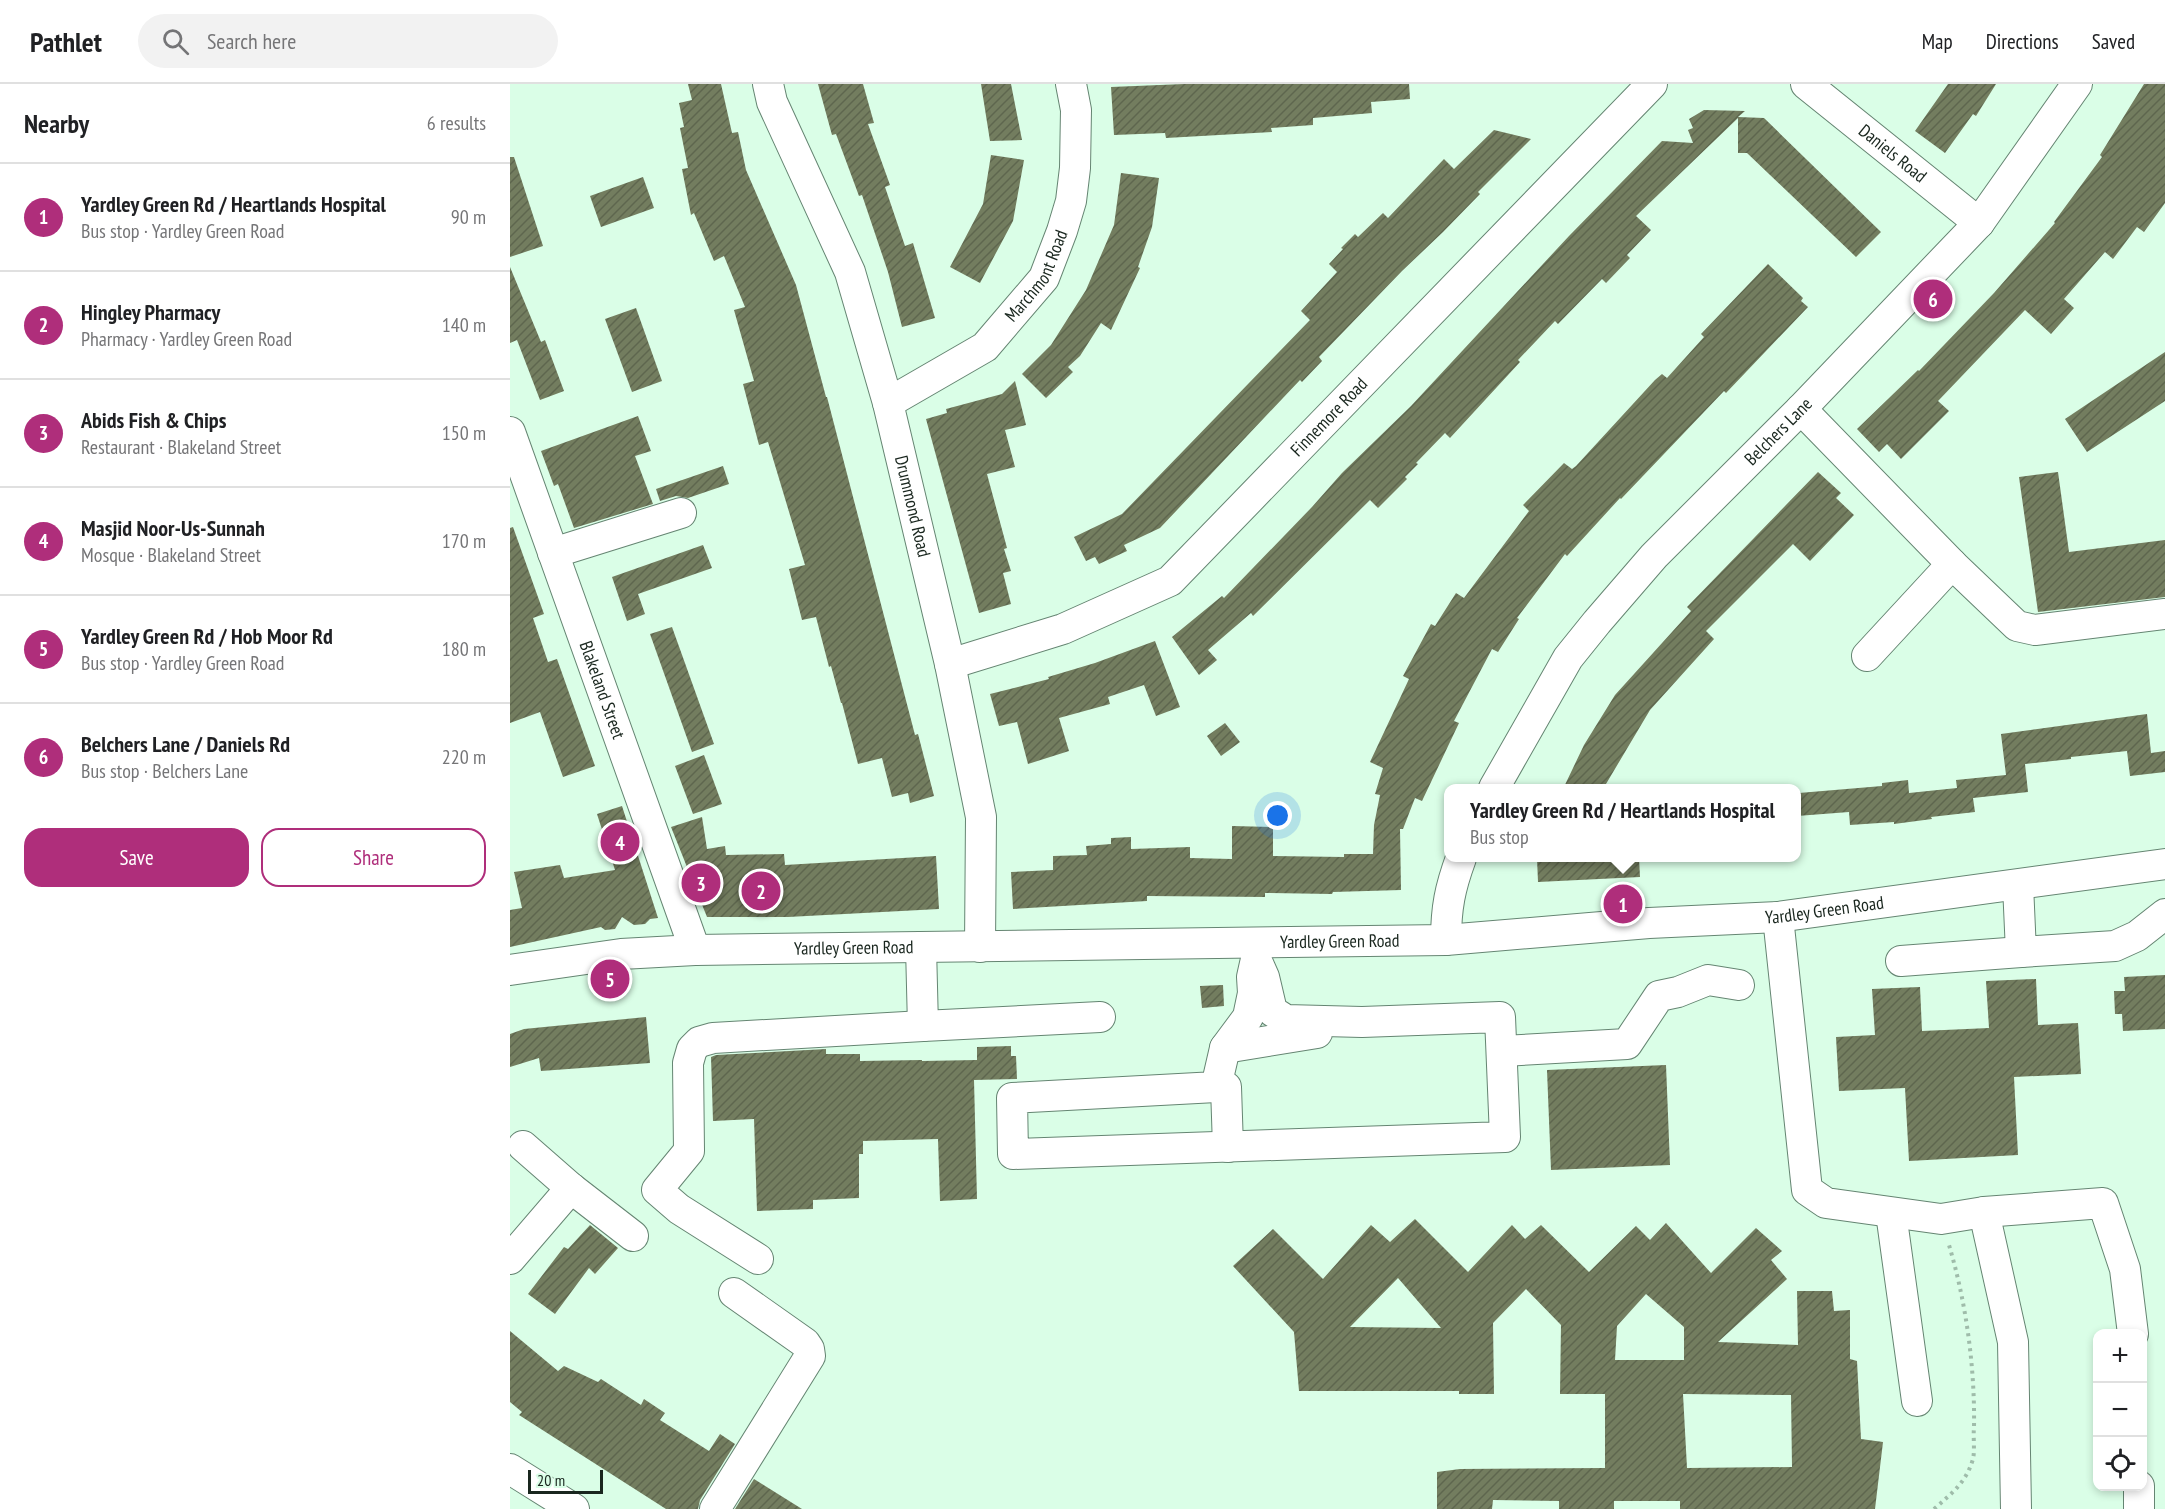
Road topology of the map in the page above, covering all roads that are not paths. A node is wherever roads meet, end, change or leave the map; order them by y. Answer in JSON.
{"nodes":[{"id":1,"x":768,"y":84,"type":"edge"},
{"id":2,"x":1071,"y":84,"type":"edge"},
{"id":3,"x":1652,"y":84,"type":"edge"},
{"id":4,"x":1806,"y":84,"type":"edge"},
{"id":5,"x":2077,"y":84,"type":"edge"},
{"id":6,"x":1979,"y":223,"type":"junction"},
{"id":7,"x":888,"y":403,"type":"junction"},
{"id":8,"x":1801,"y":409,"type":"junction"},
{"id":9,"x":510,"y":432,"type":"edge"},
{"id":10,"x":681,"y":513,"type":"dead end"},
{"id":11,"x":553,"y":553,"type":"junction"},
{"id":12,"x":1952,"y":564,"type":"junction"},
{"id":13,"x":2165,"y":614,"type":"edge"},
{"id":14,"x":1867,"y":656,"type":"dead end"},
{"id":15,"x":950,"y":664,"type":"junction"},
{"id":16,"x":1497,"y":784,"type":"edge"},
{"id":17,"x":1460,"y":862,"type":"edge"},
{"id":18,"x":2165,"y":864,"type":"edge"},
{"id":19,"x":2018,"y":885,"type":"junction"},
{"id":20,"x":2165,"y":914,"type":"edge"},
{"id":21,"x":1778,"y":916,"type":"junction"},
{"id":22,"x":1446,"y":940,"type":"junction"},
{"id":23,"x":921,"y":947,"type":"junction"},
{"id":24,"x":980,"y":947,"type":"junction"},
{"id":25,"x":695,"y":950,"type":"junction"},
{"id":26,"x":2021,"y":952,"type":"junction"},
{"id":27,"x":1901,"y":961,"type":"dead end"},
{"id":28,"x":1257,"y":964,"type":"junction"},
{"id":29,"x":510,"y":969,"type":"edge"},
{"id":30,"x":1785,"y":977,"type":"junction"},
{"id":31,"x":1100,"y":1017,"type":"dead end"},
{"id":32,"x":1362,"y":1022,"type":"junction"},
{"id":33,"x":923,"y":1026,"type":"junction"},
{"id":34,"x":1226,"y":1048,"type":"junction"},
{"id":35,"x":1502,"y":1051,"type":"junction"},
{"id":36,"x":1226,"y":1087,"type":"dead end"},
{"id":37,"x":523,"y":1146,"type":"dead end"},
{"id":38,"x":1228,"y":1147,"type":"junction"},
{"id":39,"x":571,"y":1188,"type":"junction"},
{"id":40,"x":1984,"y":1212,"type":"junction"},
{"id":41,"x":1891,"y":1213,"type":"junction"},
{"id":42,"x":633,"y":1236,"type":"dead end"},
{"id":43,"x":510,"y":1259,"type":"edge"},
{"id":44,"x":758,"y":1259,"type":"dead end"},
{"id":45,"x":734,"y":1293,"type":"dead end"},
{"id":46,"x":2132,"y":1329,"type":"edge"},
{"id":47,"x":1917,"y":1401,"type":"dead end"},
{"id":48,"x":510,"y":1469,"type":"edge"},
{"id":49,"x":2139,"y":1491,"type":"edge"},
{"id":50,"x":568,"y":1508,"type":"edge"},
{"id":51,"x":715,"y":1509,"type":"edge"},
{"id":52,"x":2016,"y":1509,"type":"edge"},
{"id":53,"x":2139,"y":1509,"type":"edge"}],
"edges":[{"from":1,"to":7,"type":"street","name":"Drummond Road"},
{"from":2,"to":7,"type":"street","name":"Marchmont Road"},
{"from":3,"to":15,"type":"street","name":"Finnemore Road"},
{"from":4,"to":6,"type":"street","name":"Daniels Road"},
{"from":5,"to":6,"type":"street","name":"Belchers Lane"},
{"from":6,"to":8,"type":"street","name":"Belchers Lane"},
{"from":7,"to":15,"type":"street","name":"Drummond Road"},
{"from":8,"to":12,"type":"street"},
{"from":8,"to":16,"type":"street","name":"Belchers Lane"},
{"from":9,"to":11,"type":"street","name":"Blakeland Street"},
{"from":10,"to":11,"type":"street"},
{"from":11,"to":25,"type":"street","name":"Blakeland Street"},
{"from":12,"to":13,"type":"street"},
{"from":12,"to":14,"type":"street"},
{"from":15,"to":24,"type":"street","name":"Drummond Road"},
{"from":17,"to":22,"type":"street"},
{"from":18,"to":19,"type":"street","name":"Yardley Green Road"},
{"from":19,"to":21,"type":"street","name":"Yardley Green Road"},
{"from":19,"to":26,"type":"street"},
{"from":20,"to":26,"type":"street"},
{"from":21,"to":22,"type":"street","name":"Yardley Green Road"},
{"from":21,"to":30,"type":"street"},
{"from":22,"to":28,"type":"street","name":"Yardley Green Road"},
{"from":23,"to":24,"type":"street","name":"Yardley Green Road"},
{"from":23,"to":25,"type":"street","name":"Yardley Green Road"},
{"from":23,"to":33,"type":"street"},
{"from":24,"to":28,"type":"street","name":"Yardley Green Road"},
{"from":25,"to":29,"type":"street","name":"Yardley Green Road"},
{"from":26,"to":27,"type":"street"},
{"from":28,"to":32,"type":"street"},
{"from":28,"to":34,"type":"street"},
{"from":30,"to":35,"type":"street"},
{"from":30,"to":41,"type":"street"},
{"from":31,"to":33,"type":"street"},
{"from":32,"to":34,"type":"street"},
{"from":32,"to":35,"type":"street"},
{"from":33,"to":44,"type":"street"},
{"from":34,"to":38,"type":"street"},
{"from":35,"to":38,"type":"street"},
{"from":36,"to":38,"type":"street"},
{"from":37,"to":39,"type":"street"},
{"from":39,"to":42,"type":"street"},
{"from":39,"to":43,"type":"street"},
{"from":40,"to":41,"type":"street"},
{"from":40,"to":46,"type":"street"},
{"from":40,"to":52,"type":"street"},
{"from":41,"to":47,"type":"street"},
{"from":45,"to":51,"type":"street"},
{"from":48,"to":50,"type":"street"},
{"from":49,"to":53,"type":"street"}]}
